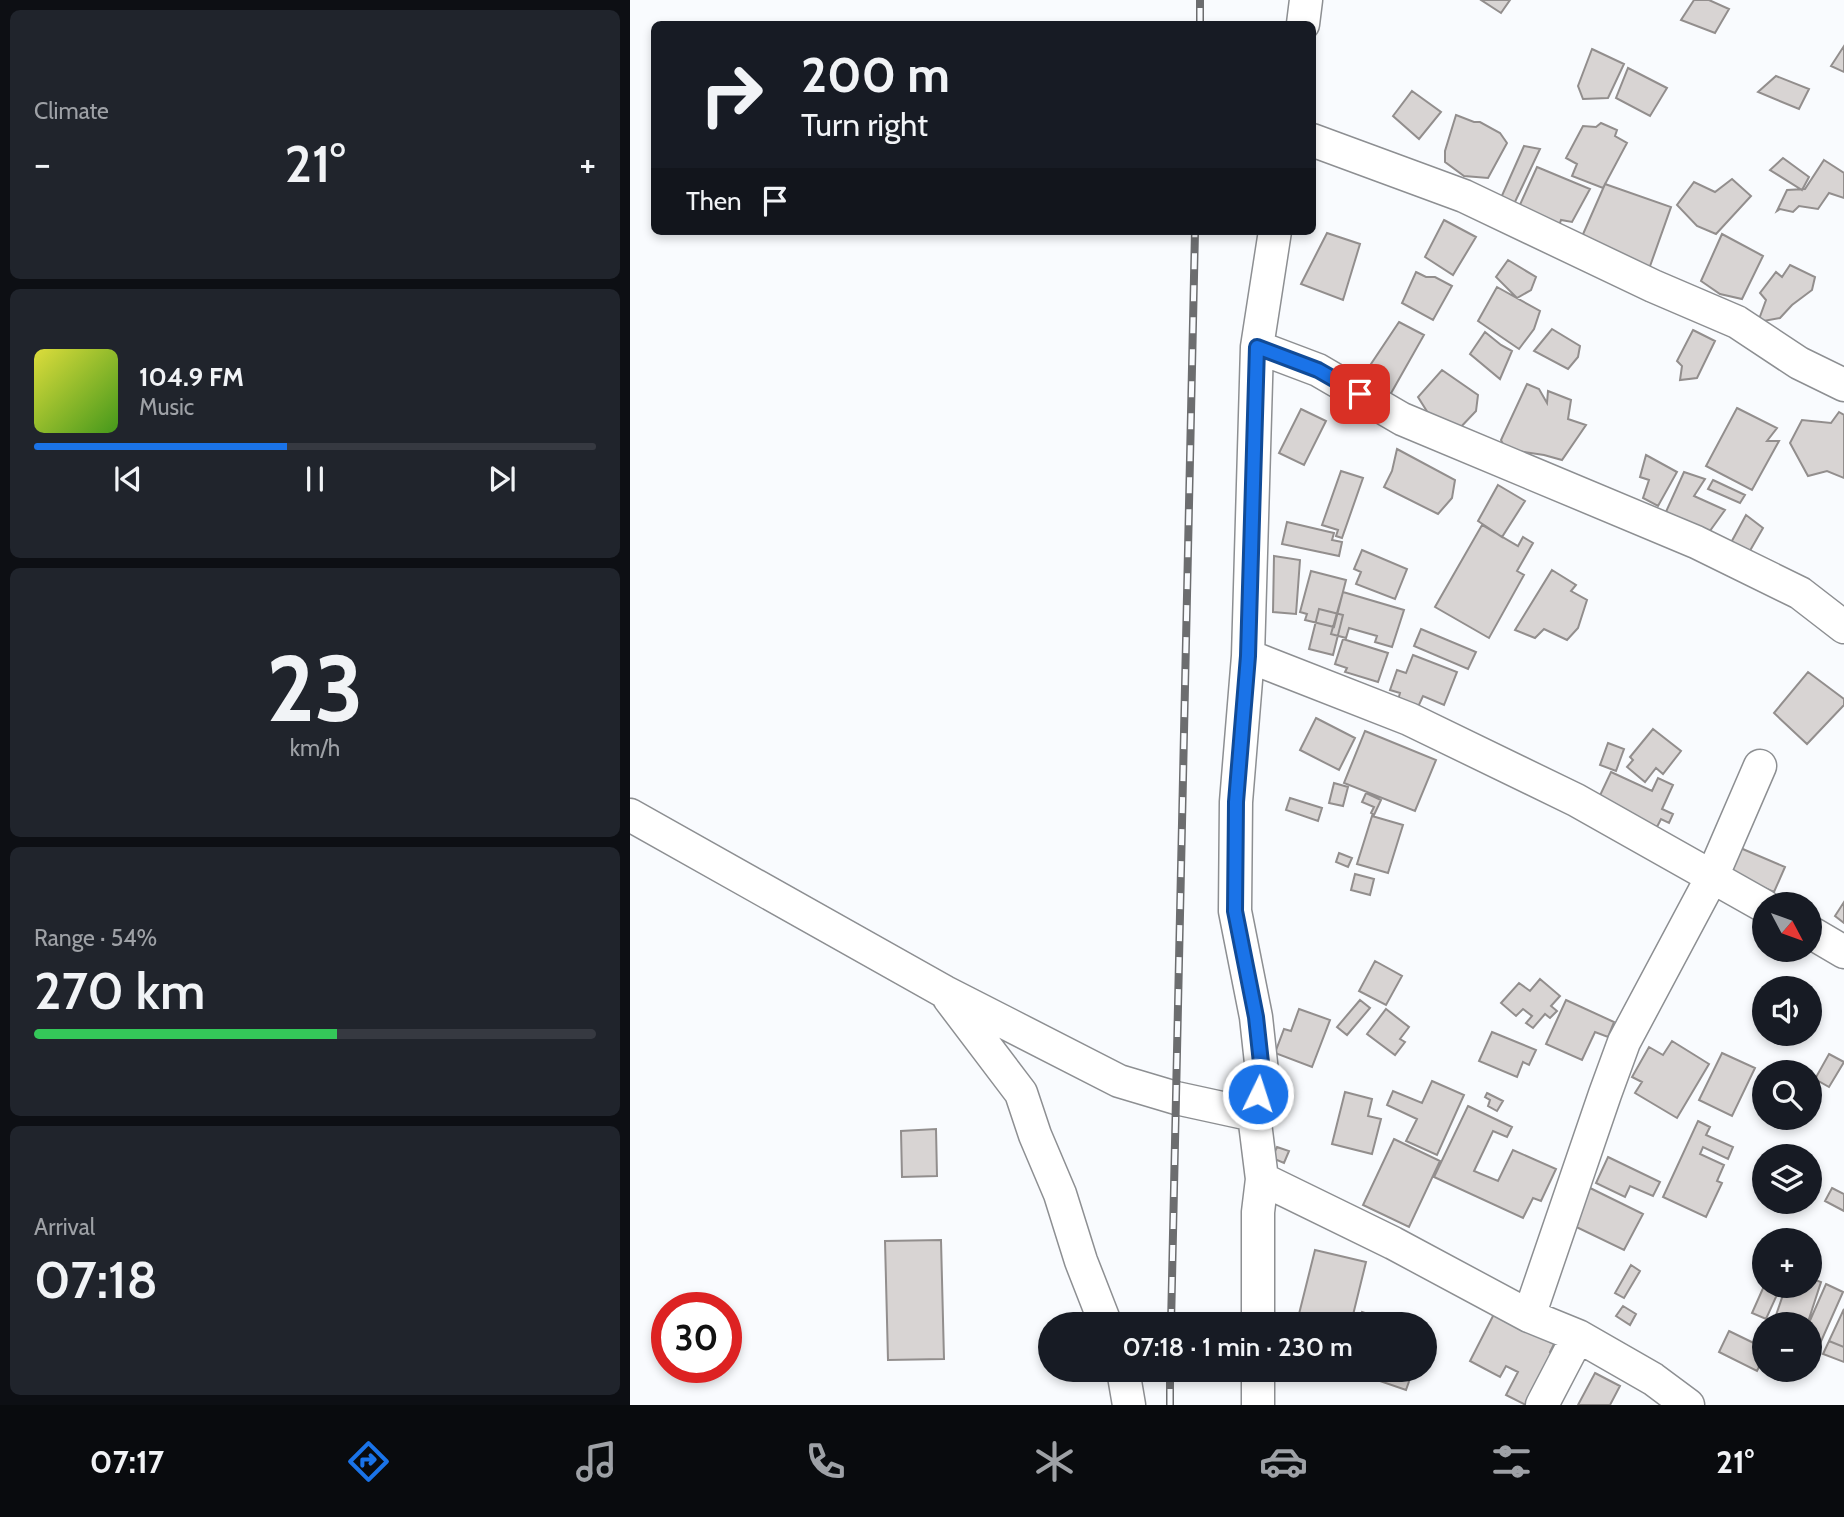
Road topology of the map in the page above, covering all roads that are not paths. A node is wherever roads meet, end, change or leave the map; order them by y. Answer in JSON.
{"nodes":[{"id":1,"x":1306,"y":0,"type":"edge"},
{"id":2,"x":1303,"y":21,"type":"edge"},
{"id":3,"x":1316,"y":141,"type":"edge"},
{"id":4,"x":1274,"y":235,"type":"edge"},
{"id":5,"x":1257,"y":347,"type":"junction"},
{"id":6,"x":1844,"y":385,"type":"edge"},
{"id":7,"x":1844,"y":627,"type":"edge"},
{"id":8,"x":1248,"y":656,"type":"junction"},
{"id":9,"x":1760,"y":766,"type":"dead end"},
{"id":10,"x":630,"y":815,"type":"edge"},
{"id":11,"x":1712,"y":877,"type":"junction"},
{"id":12,"x":1752,"y":899,"type":"edge"},
{"id":13,"x":1822,"y":939,"type":"edge"},
{"id":14,"x":1844,"y":952,"type":"edge"},
{"id":15,"x":945,"y":992,"type":"junction"},
{"id":16,"x":1254,"y":1115,"type":"junction"},
{"id":17,"x":1262,"y":1179,"type":"junction"},
{"id":18,"x":1101,"y":1312,"type":"edge"},
{"id":19,"x":1258,"y":1312,"type":"edge"},
{"id":20,"x":1529,"y":1316,"type":"junction"},
{"id":21,"x":1578,"y":1336,"type":"junction"},
{"id":22,"x":1125,"y":1382,"type":"edge"},
{"id":23,"x":1258,"y":1382,"type":"edge"},
{"id":24,"x":1129,"y":1405,"type":"edge"},
{"id":25,"x":1258,"y":1405,"type":"edge"},
{"id":26,"x":1542,"y":1405,"type":"edge"},
{"id":27,"x":1688,"y":1405,"type":"edge"}],
"edges":[{"from":1,"to":2,"type":"street"},
{"from":3,"to":6,"type":"street"},
{"from":4,"to":5,"type":"street"},
{"from":5,"to":7,"type":"street"},
{"from":5,"to":8,"type":"street"},
{"from":8,"to":11,"type":"street"},
{"from":8,"to":16,"type":"street"},
{"from":9,"to":11,"type":"street"},
{"from":10,"to":15,"type":"street"},
{"from":11,"to":12,"type":"street"},
{"from":11,"to":20,"type":"street"},
{"from":13,"to":14,"type":"street"},
{"from":15,"to":16,"type":"street"},
{"from":15,"to":18,"type":"street"},
{"from":16,"to":17,"type":"street"},
{"from":17,"to":19,"type":"street"},
{"from":17,"to":20,"type":"street"},
{"from":20,"to":21,"type":"street"},
{"from":21,"to":26,"type":"street"},
{"from":21,"to":27,"type":"street"},
{"from":22,"to":24,"type":"street"},
{"from":23,"to":25,"type":"street"}]}
